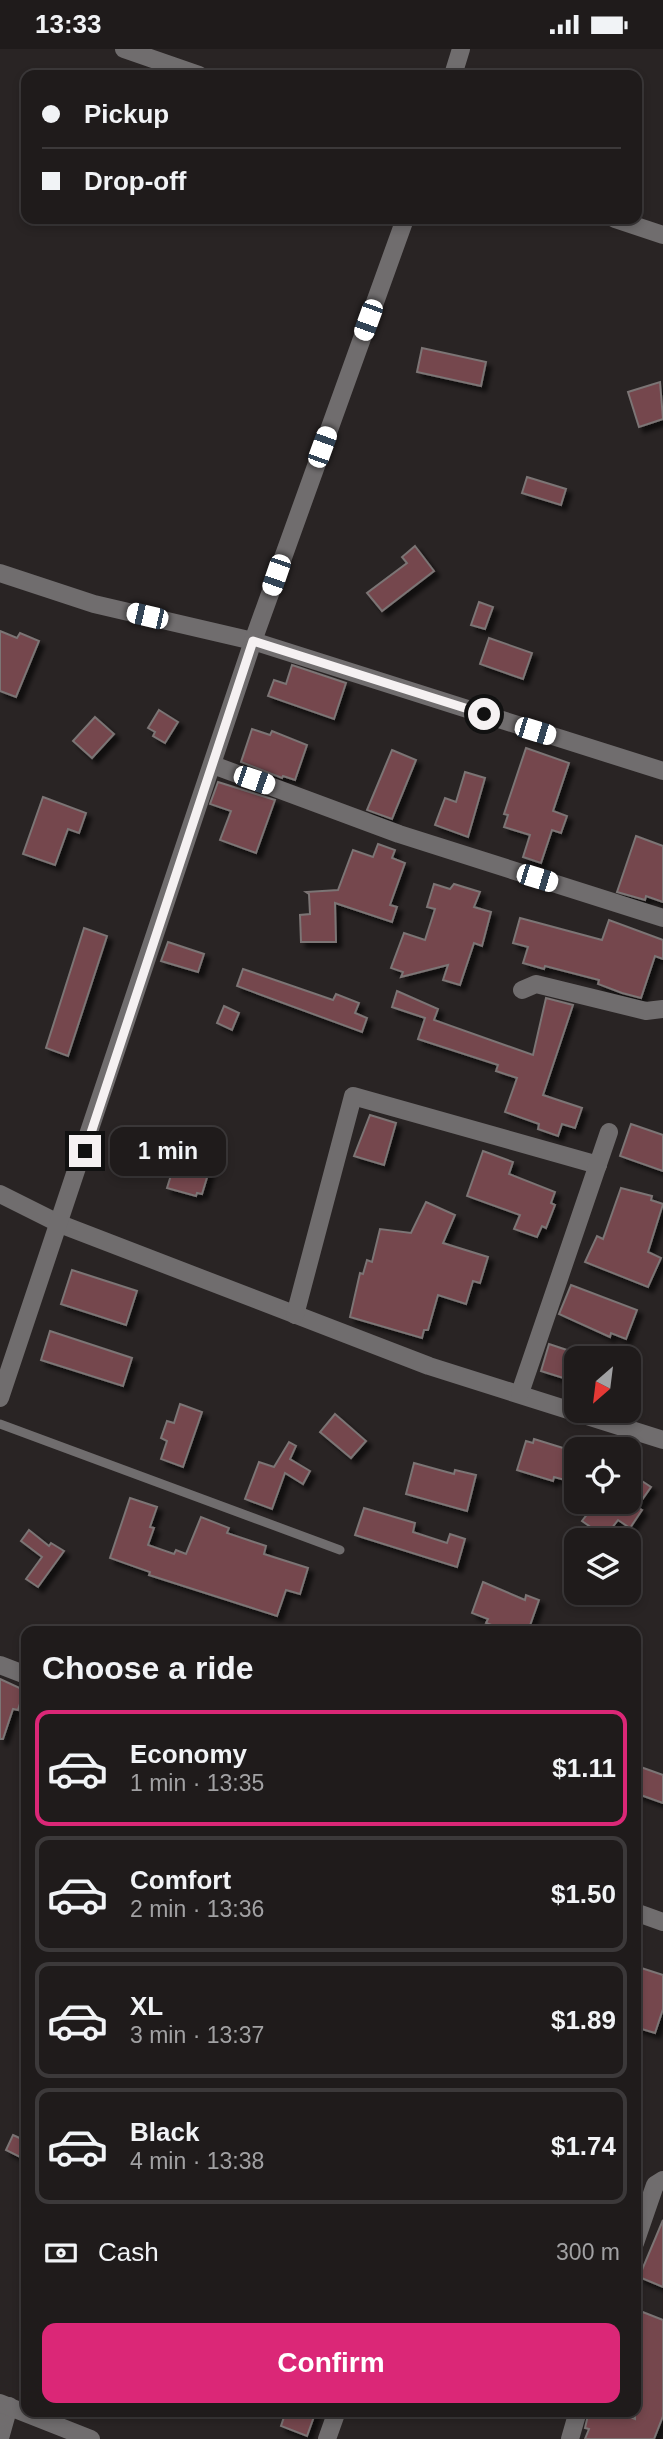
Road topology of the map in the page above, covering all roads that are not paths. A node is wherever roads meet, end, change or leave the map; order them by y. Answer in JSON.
{"nodes":[{"id":1,"x":124,"y":49,"type":"edge"},
{"id":2,"x":461,"y":49,"type":"edge"},
{"id":3,"x":185,"y":70,"type":"edge"},
{"id":4,"x":455,"y":70,"type":"edge"},
{"id":5,"x":403,"y":224,"type":"edge"},
{"id":6,"x":630,"y":224,"type":"edge"},
{"id":7,"x":663,"y":235,"type":"edge"},
{"id":8,"x":0,"y":573,"type":"edge"},
{"id":9,"x":253,"y":641,"type":"junction"},
{"id":10,"x":213,"y":765,"type":"junction"},
{"id":11,"x":663,"y":771,"type":"edge"},
{"id":12,"x":663,"y":918,"type":"edge"},
{"id":13,"x":522,"y":990,"type":"dead end"},
{"id":14,"x":663,"y":1009,"type":"edge"},
{"id":15,"x":610,"y":1132,"type":"dead end"},
{"id":16,"x":598,"y":1165,"type":"junction"},
{"id":17,"x":0,"y":1194,"type":"edge"},
{"id":18,"x":60,"y":1224,"type":"junction"},
{"id":19,"x":295,"y":1315,"type":"junction"},
{"id":20,"x":520,"y":1393,"type":"junction"},
{"id":21,"x":0,"y":1398,"type":"edge"},
{"id":22,"x":0,"y":1424,"type":"edge"},
{"id":23,"x":663,"y":1440,"type":"edge"},
{"id":24,"x":340,"y":1550,"type":"dead end"},
{"id":25,"x":0,"y":1665,"type":"edge"},
{"id":26,"x":21,"y":1673,"type":"edge"},
{"id":27,"x":641,"y":1914,"type":"edge"},
{"id":28,"x":663,"y":1922,"type":"edge"},
{"id":29,"x":663,"y":2180,"type":"edge"},
{"id":30,"x":641,"y":2226,"type":"edge"},
{"id":31,"x":4,"y":2405,"type":"edge"},
{"id":32,"x":21,"y":2412,"type":"edge"},
{"id":33,"x":35,"y":2417,"type":"edge"},
{"id":34,"x":335,"y":2417,"type":"edge"},
{"id":35,"x":576,"y":2417,"type":"edge"},
{"id":36,"x":0,"y":2438,"type":"edge"},
{"id":37,"x":91,"y":2439,"type":"edge"},
{"id":38,"x":327,"y":2439,"type":"edge"},
{"id":39,"x":569,"y":2439,"type":"edge"}],
"edges":[{"from":1,"to":3,"type":"street"},
{"from":2,"to":4,"type":"street"},
{"from":5,"to":9,"type":"street"},
{"from":6,"to":7,"type":"street"},
{"from":8,"to":9,"type":"street"},
{"from":9,"to":10,"type":"street"},
{"from":9,"to":11,"type":"street"},
{"from":10,"to":12,"type":"street"},
{"from":10,"to":18,"type":"street"},
{"from":13,"to":14,"type":"street"},
{"from":15,"to":16,"type":"street"},
{"from":16,"to":19,"type":"street"},
{"from":16,"to":20,"type":"street"},
{"from":17,"to":18,"type":"street"},
{"from":18,"to":19,"type":"street"},
{"from":18,"to":21,"type":"street"},
{"from":19,"to":20,"type":"street"},
{"from":20,"to":23,"type":"street"},
{"from":22,"to":24,"type":"lane"},
{"from":25,"to":26,"type":"street"},
{"from":27,"to":28,"type":"street"},
{"from":29,"to":30,"type":"street"},
{"from":31,"to":32,"type":"street"},
{"from":31,"to":36,"type":"street"},
{"from":33,"to":37,"type":"street"},
{"from":34,"to":38,"type":"street"},
{"from":35,"to":39,"type":"street"}]}
